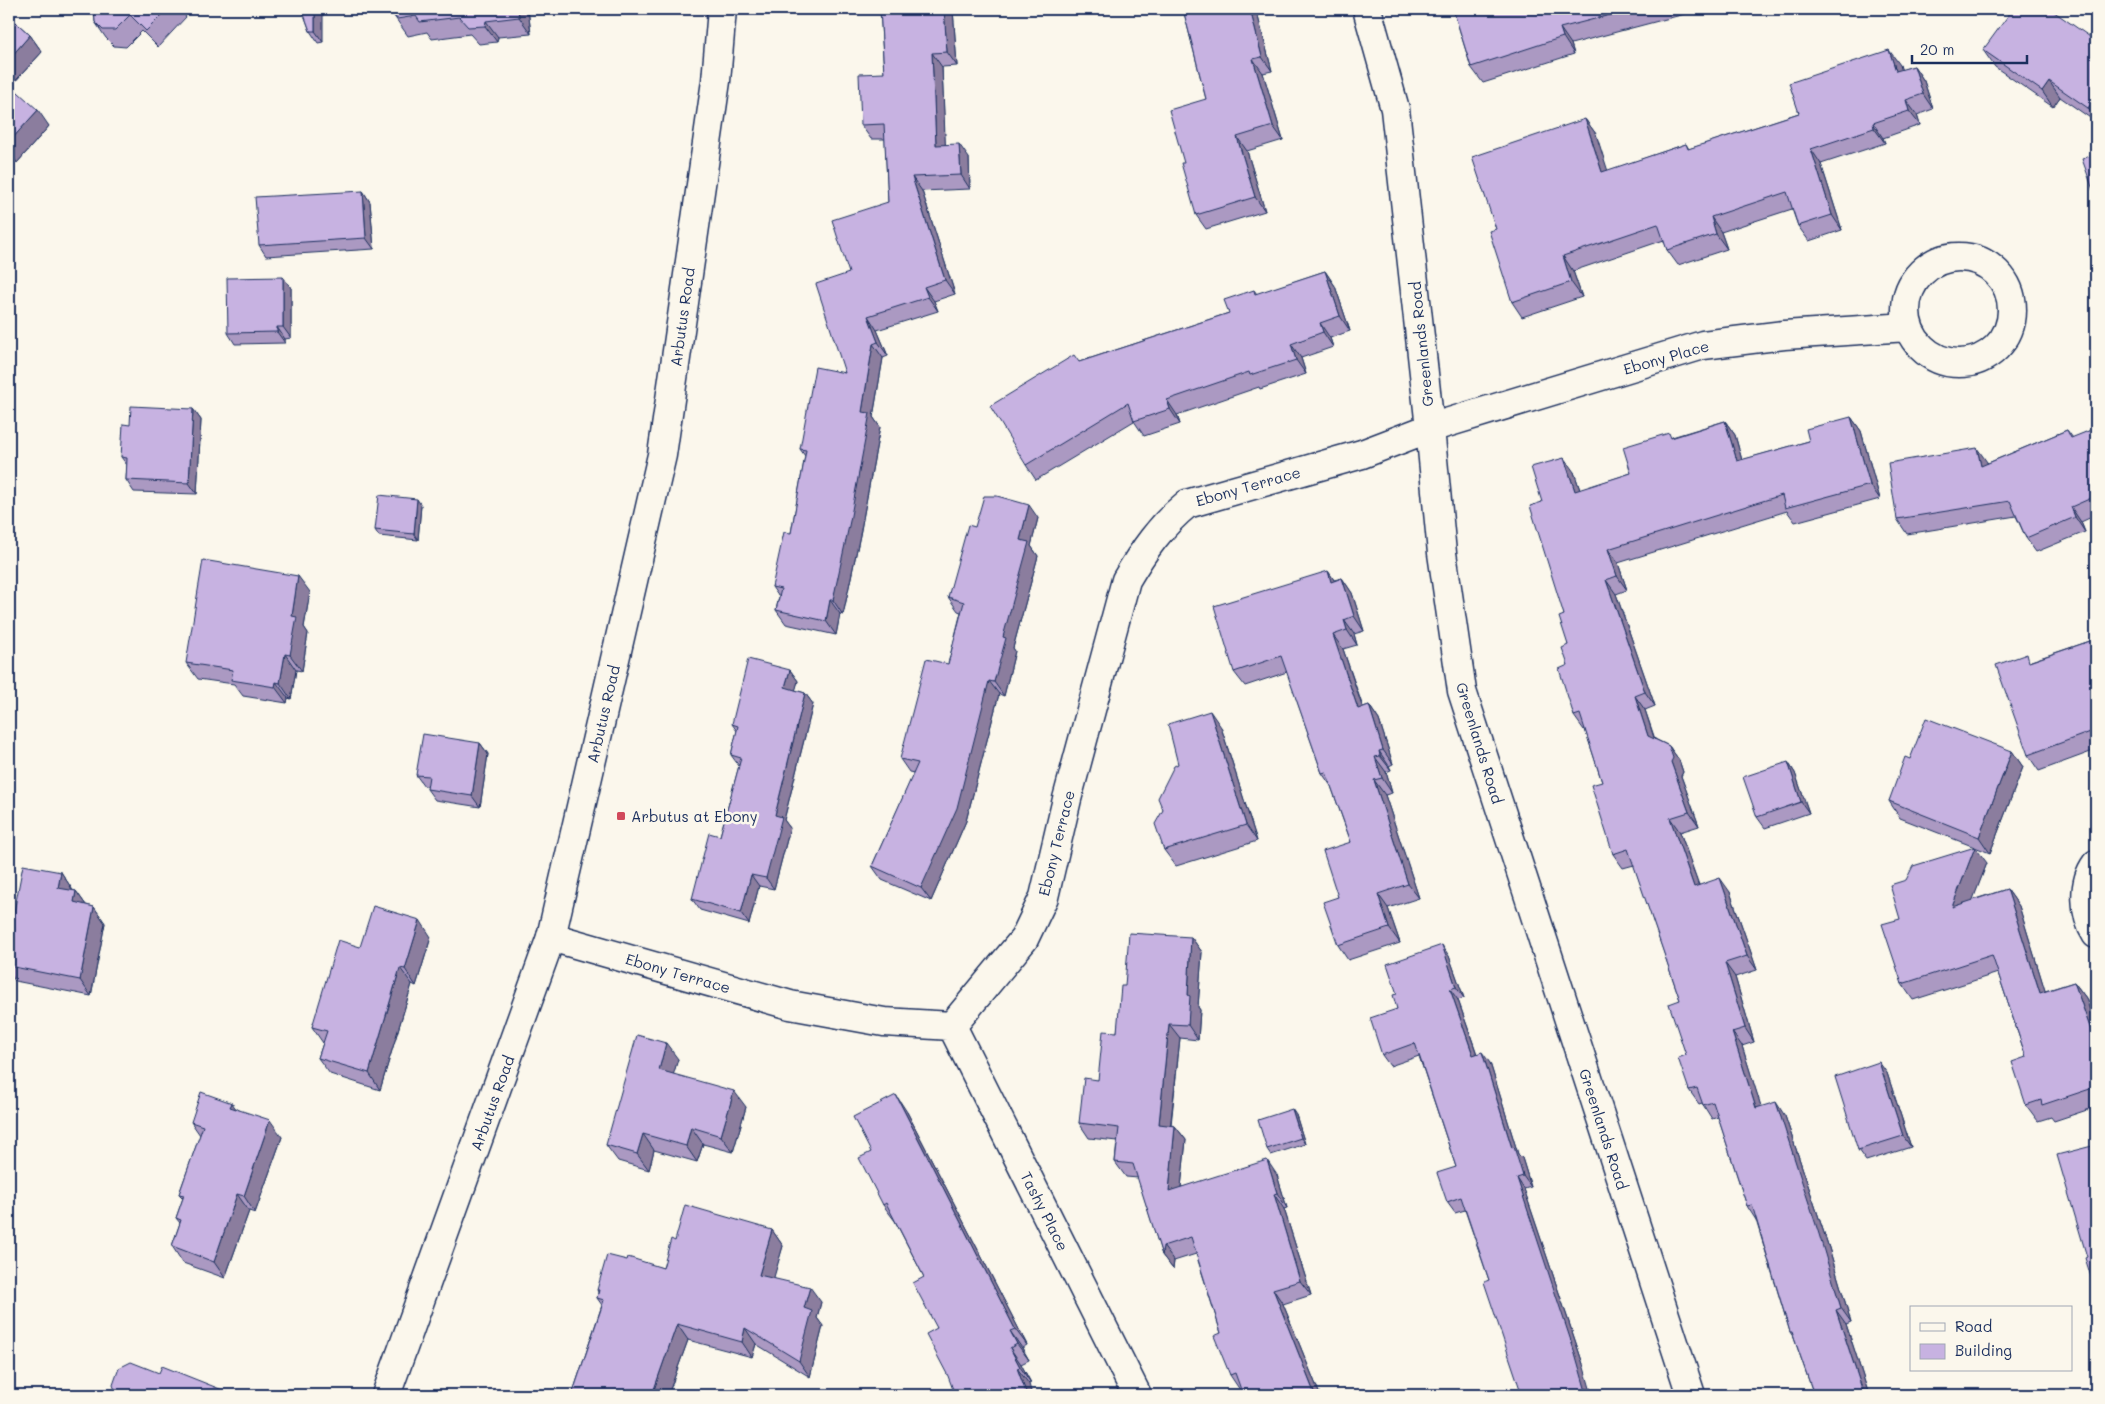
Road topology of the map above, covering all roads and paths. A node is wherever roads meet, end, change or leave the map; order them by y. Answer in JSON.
{"nodes":[{"id":1,"x":722,"y":9,"type":"edge"},
{"id":2,"x":1367,"y":9,"type":"edge"},
{"id":3,"x":1908,"y":327,"type":"dead end"},
{"id":4,"x":1430,"y":428,"type":"junction"},
{"id":5,"x":2096,"y":864,"type":"edge"},
{"id":6,"x":2096,"y":934,"type":"edge"},
{"id":7,"x":551,"y":937,"type":"junction"},
{"id":8,"x":952,"y":1026,"type":"junction"},
{"id":9,"x":386,"y":1395,"type":"edge"},
{"id":10,"x":1137,"y":1395,"type":"edge"},
{"id":11,"x":1691,"y":1395,"type":"edge"}],
"edges":[{"from":1,"to":7,"type":"street","name":"Arbutus Road"},
{"from":2,"to":4,"type":"street","name":"Greenlands Road"},
{"from":3,"to":4,"type":"street","name":"Ebony Place"},
{"from":4,"to":8,"type":"street","name":"Ebony Terrace"},
{"from":4,"to":11,"type":"street","name":"Greenlands Road"},
{"from":5,"to":6,"type":"street"},
{"from":7,"to":8,"type":"street","name":"Ebony Terrace"},
{"from":7,"to":9,"type":"street","name":"Arbutus Road"},
{"from":8,"to":10,"type":"street","name":"Tashy Place"}]}
